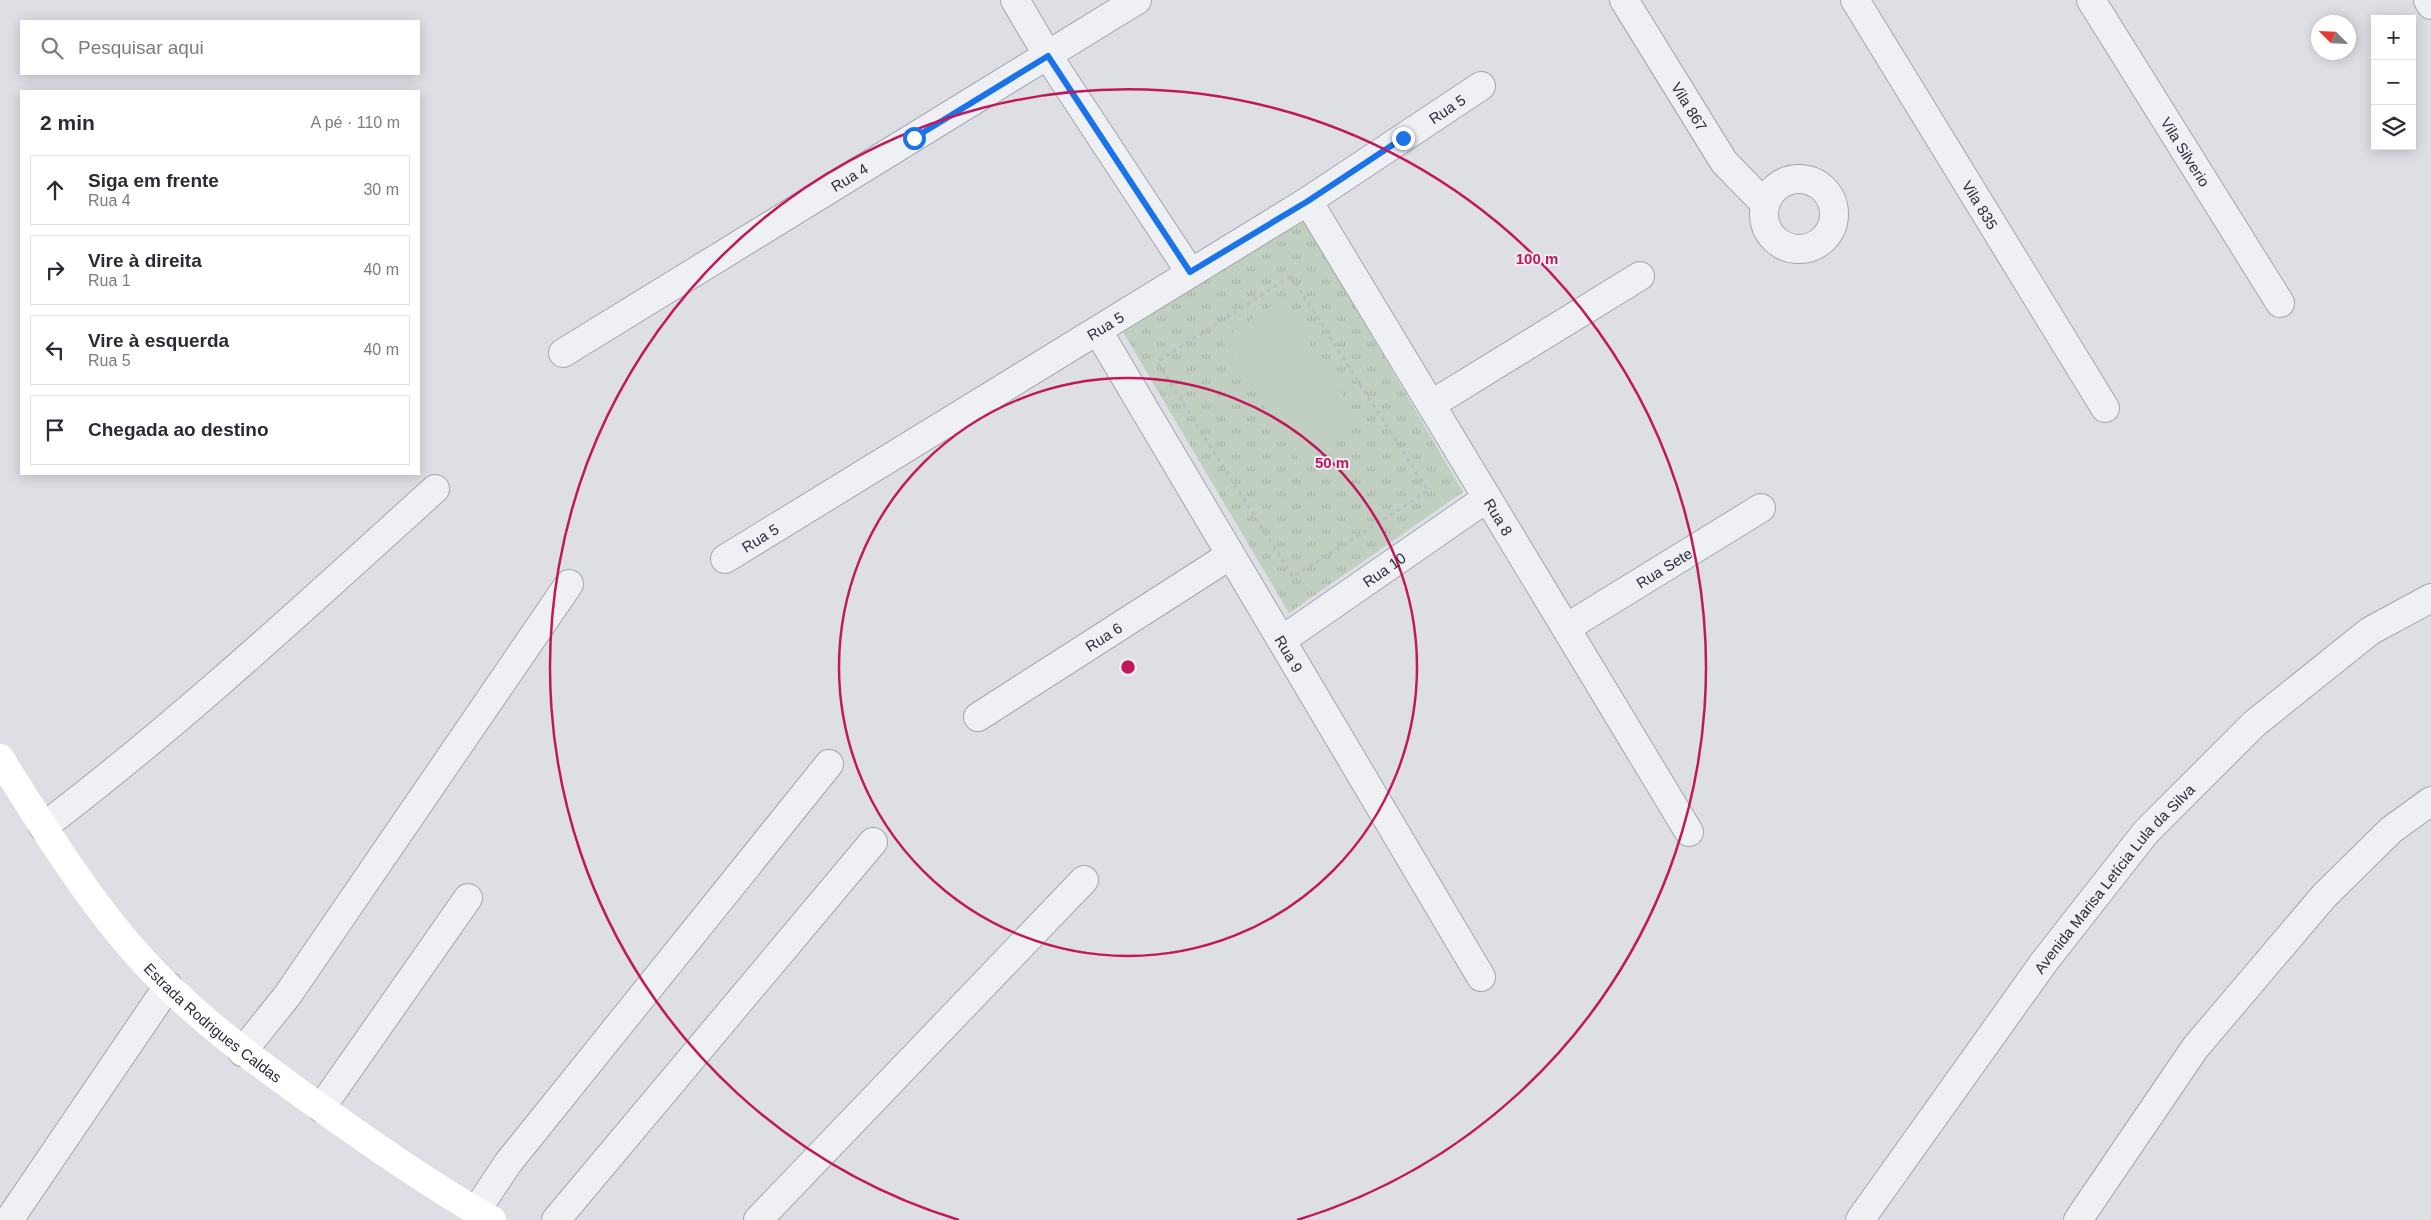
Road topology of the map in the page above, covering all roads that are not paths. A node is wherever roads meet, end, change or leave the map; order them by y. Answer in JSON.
{"nodes":[{"id":1,"x":1015,"y":0,"type":"edge"},
{"id":2,"x":1137,"y":0,"type":"edge"},
{"id":3,"x":1624,"y":0,"type":"edge"},
{"id":4,"x":1856,"y":0,"type":"edge"},
{"id":5,"x":2091,"y":0,"type":"edge"},
{"id":6,"x":2428,"y":0,"type":"edge"},
{"id":7,"x":2431,"y":5,"type":"edge"},
{"id":8,"x":1048,"y":56,"type":"junction"},
{"id":9,"x":1482,"y":86,"type":"dead end"},
{"id":10,"x":1308,"y":201,"type":"junction"},
{"id":11,"x":1765,"y":204,"type":"dead end"},
{"id":12,"x":1190,"y":272,"type":"junction"},
{"id":13,"x":1640,"y":276,"type":"dead end"},
{"id":14,"x":2280,"y":303,"type":"dead end"},
{"id":15,"x":1098,"y":331,"type":"junction"},
{"id":16,"x":562,"y":353,"type":"dead end"},
{"id":17,"x":1432,"y":404,"type":"junction"},
{"id":18,"x":2105,"y":408,"type":"dead end"},
{"id":19,"x":435,"y":489,"type":"dead end"},
{"id":20,"x":1487,"y":498,"type":"junction"},
{"id":21,"x":1761,"y":508,"type":"dead end"},
{"id":22,"x":1229,"y":556,"type":"junction"},
{"id":23,"x":725,"y":559,"type":"dead end"},
{"id":24,"x":569,"y":584,"type":"dead end"},
{"id":25,"x":2431,"y":598,"type":"edge"},
{"id":26,"x":1566,"y":628,"type":"junction"},
{"id":27,"x":1282,"y":640,"type":"junction"},
{"id":28,"x":978,"y":717,"type":"dead end"},
{"id":29,"x":0,"y":758,"type":"edge"},
{"id":30,"x":829,"y":764,"type":"dead end"},
{"id":31,"x":2431,"y":801,"type":"edge"},
{"id":32,"x":43,"y":827,"type":"junction"},
{"id":33,"x":1689,"y":832,"type":"dead end"},
{"id":34,"x":873,"y":842,"type":"dead end"},
{"id":35,"x":1084,"y":880,"type":"dead end"},
{"id":36,"x":468,"y":898,"type":"dead end"},
{"id":37,"x":1481,"y":977,"type":"dead end"},
{"id":38,"x":168,"y":986,"type":"junction"},
{"id":39,"x":242,"y":1052,"type":"junction"},
{"id":40,"x":321,"y":1108,"type":"junction"},
{"id":41,"x":484,"y":1216,"type":"edge"},
{"id":42,"x":9,"y":1220,"type":"edge"},
{"id":43,"x":556,"y":1220,"type":"edge"},
{"id":44,"x":758,"y":1220,"type":"edge"},
{"id":45,"x":1860,"y":1220,"type":"edge"},
{"id":46,"x":2078,"y":1220,"type":"edge"}],
"edges":[{"from":1,"to":8,"type":"street"},
{"from":2,"to":8,"type":"street","name":"Rua 4"},
{"from":3,"to":11,"type":"street","name":"Vila 867"},
{"from":4,"to":18,"type":"street","name":"Vila 835"},
{"from":5,"to":14,"type":"street","name":"Vila Silverio"},
{"from":6,"to":7,"type":"street"},
{"from":8,"to":12,"type":"street"},
{"from":8,"to":16,"type":"street","name":"Rua 4"},
{"from":9,"to":10,"type":"street","name":"Rua 5"},
{"from":10,"to":12,"type":"street","name":"Rua 5"},
{"from":10,"to":17,"type":"street","name":"Rua 8"},
{"from":12,"to":15,"type":"street","name":"Rua 5"},
{"from":13,"to":17,"type":"street"},
{"from":15,"to":22,"type":"street","name":"Rua 9"},
{"from":15,"to":23,"type":"street","name":"Rua 5"},
{"from":17,"to":20,"type":"street","name":"Rua 8"},
{"from":19,"to":32,"type":"street"},
{"from":20,"to":26,"type":"street","name":"Rua 8"},
{"from":20,"to":27,"type":"street","name":"Rua 10"},
{"from":21,"to":26,"type":"street","name":"Rua Sete"},
{"from":22,"to":27,"type":"street","name":"Rua 9"},
{"from":22,"to":28,"type":"street","name":"Rua 6"},
{"from":24,"to":39,"type":"street"},
{"from":25,"to":45,"type":"street","name":"Avenida Marisa Letícia Lula da Silva"},
{"from":26,"to":33,"type":"street","name":"Rua 8"},
{"from":27,"to":37,"type":"street","name":"Rua 9"},
{"from":29,"to":32,"type":"street","name":"Estrada Rodrigues Caldas"},
{"from":30,"to":41,"type":"street"},
{"from":31,"to":46,"type":"street"},
{"from":32,"to":38,"type":"street","name":"Estrada Rodrigues Caldas"},
{"from":34,"to":43,"type":"street"},
{"from":35,"to":44,"type":"street"},
{"from":36,"to":40,"type":"street"},
{"from":38,"to":39,"type":"street","name":"Estrada Rodrigues Caldas"},
{"from":38,"to":42,"type":"street"},
{"from":39,"to":40,"type":"street","name":"Estrada Rodrigues Caldas"},
{"from":40,"to":41,"type":"street","name":"Estrada Rodrigues Caldas"}]}
